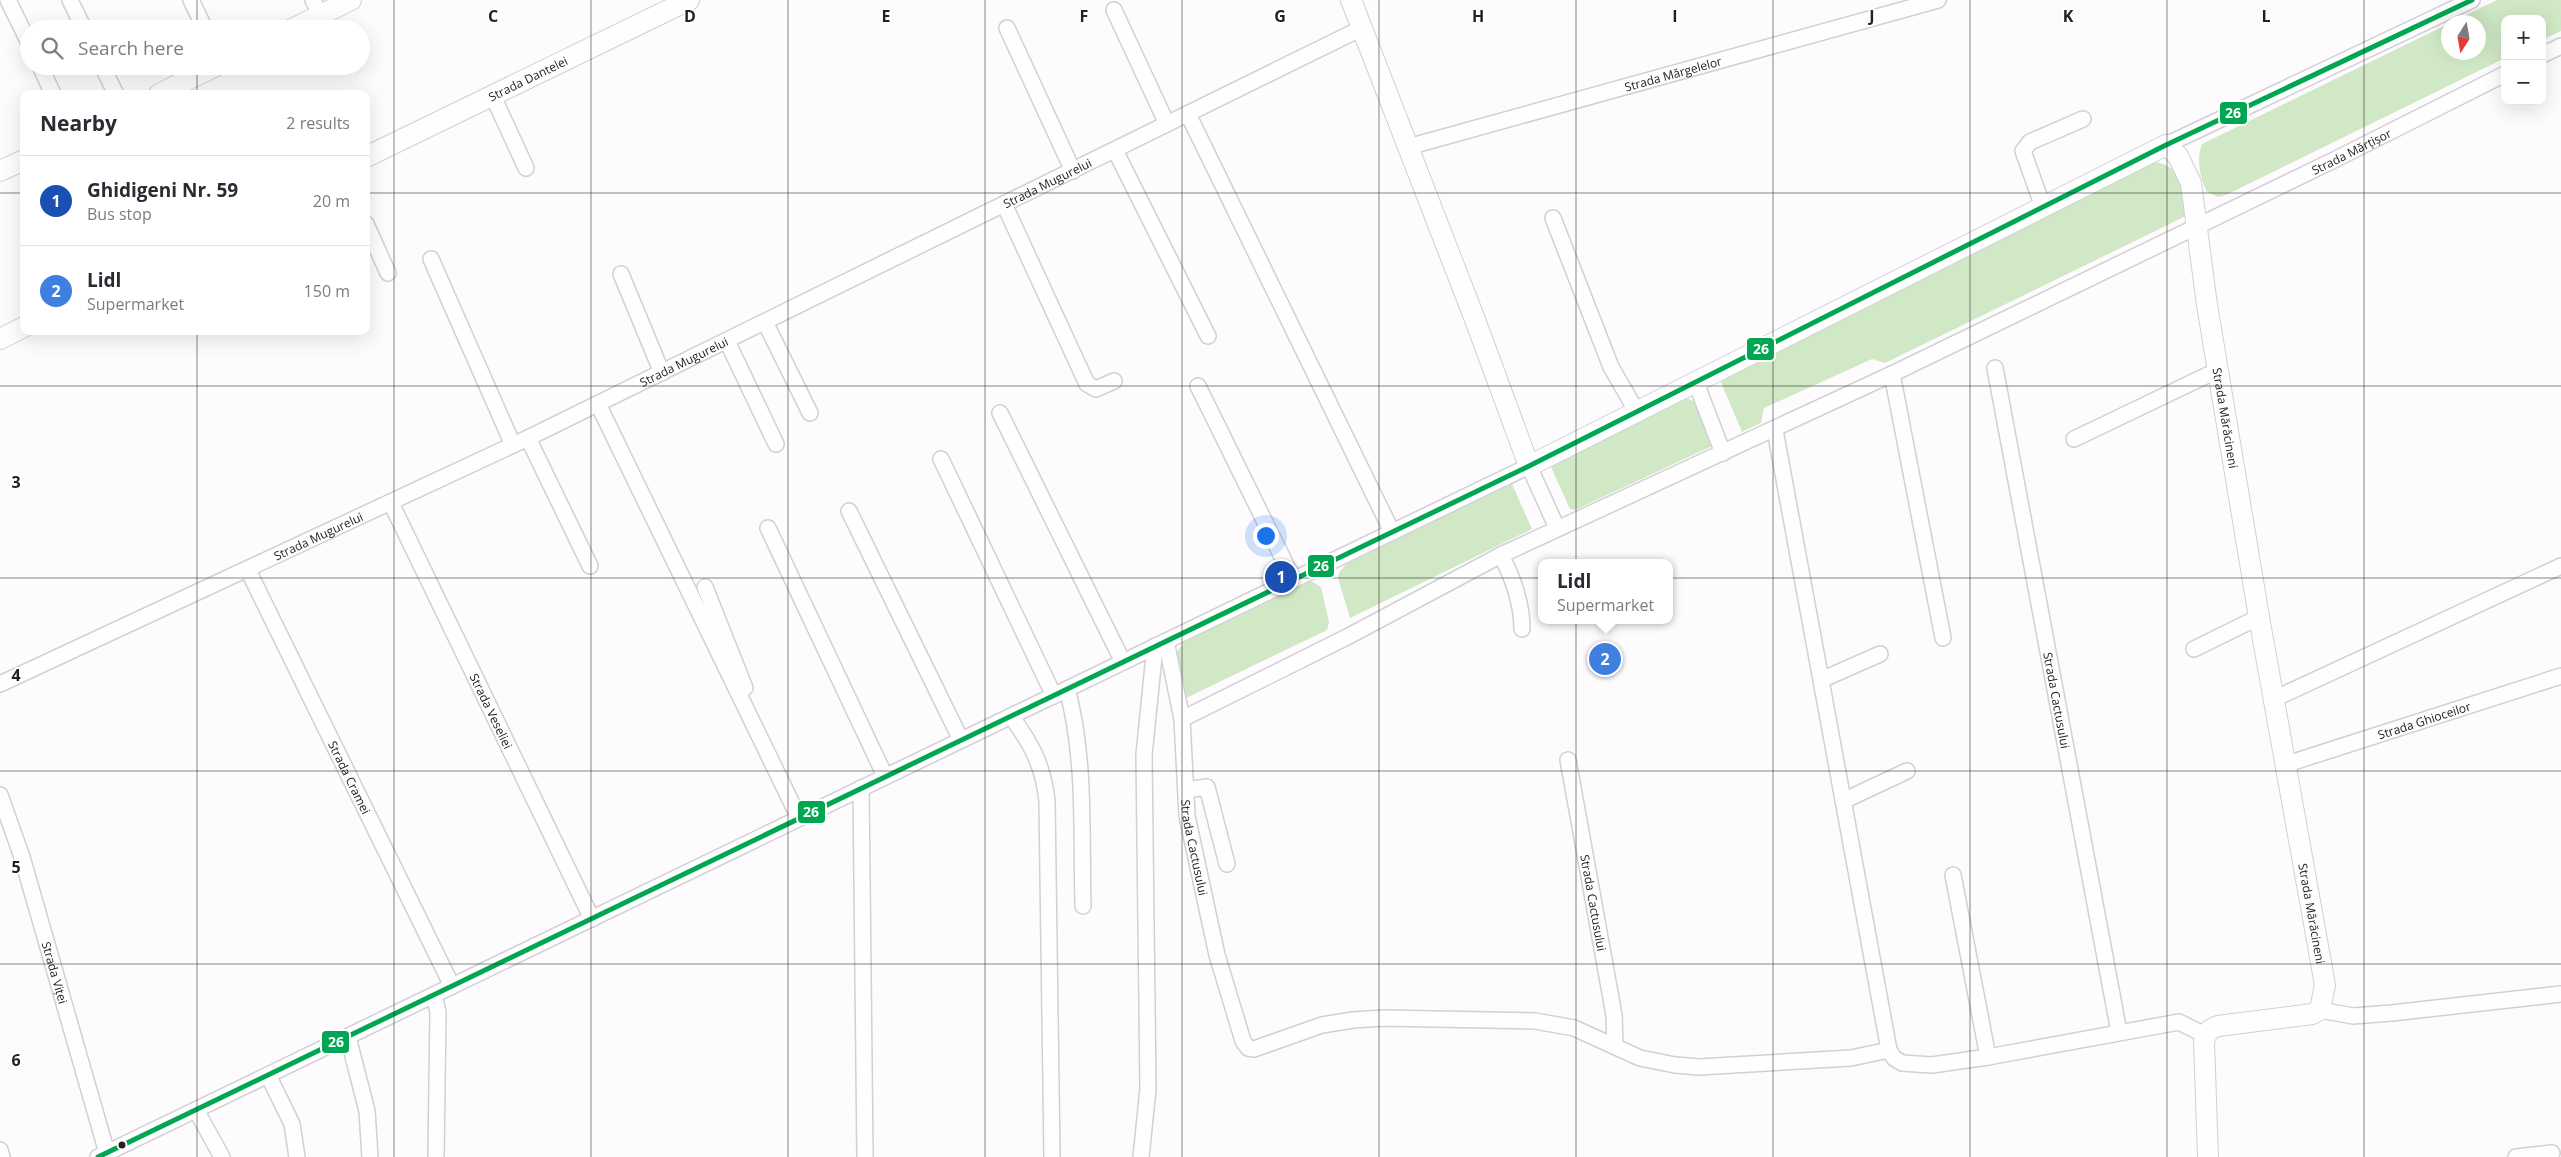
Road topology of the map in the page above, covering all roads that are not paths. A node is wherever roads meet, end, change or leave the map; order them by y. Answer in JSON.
{"nodes":[{"id":1,"x":8,"y":0,"type":"edge"},
{"id":2,"x":70,"y":0,"type":"edge"},
{"id":3,"x":191,"y":0,"type":"edge"},
{"id":4,"x":351,"y":0,"type":"edge"},
{"id":5,"x":689,"y":0,"type":"edge"},
{"id":6,"x":1938,"y":0,"type":"edge"},
{"id":7,"x":2472,"y":0,"type":"edge"},
{"id":8,"x":1357,"y":1,"type":"edge"},
{"id":9,"x":316,"y":8,"type":"edge"},
{"id":10,"x":1114,"y":10,"type":"dead end"},
{"id":11,"x":80,"y":20,"type":"edge"},
{"id":12,"x":201,"y":20,"type":"edge"},
{"id":13,"x":302,"y":20,"type":"edge"},
{"id":14,"x":20,"y":25,"type":"edge"},
{"id":15,"x":1007,"y":28,"type":"dead end"},
{"id":16,"x":1362,"y":28,"type":"junction"},
{"id":17,"x":2561,"y":46,"type":"edge"},
{"id":18,"x":2546,"y":53,"type":"edge"},
{"id":19,"x":44,"y":75,"type":"edge"},
{"id":20,"x":106,"y":75,"type":"edge"},
{"id":21,"x":198,"y":75,"type":"edge"},
{"id":22,"x":2501,"y":76,"type":"edge"},
{"id":23,"x":51,"y":90,"type":"edge"},
{"id":24,"x":114,"y":90,"type":"edge"},
{"id":25,"x":167,"y":90,"type":"edge"},
{"id":26,"x":492,"y":94,"type":"junction"},
{"id":27,"x":1188,"y":114,"type":"junction"},
{"id":28,"x":2083,"y":119,"type":"dead end"},
{"id":29,"x":1167,"y":124,"type":"junction"},
{"id":30,"x":2166,"y":145,"type":"junction"},
{"id":31,"x":1408,"y":147,"type":"junction"},
{"id":32,"x":1115,"y":150,"type":"junction"},
{"id":33,"x":370,"y":155,"type":"edge"},
{"id":34,"x":20,"y":162,"type":"edge"},
{"id":35,"x":526,"y":168,"type":"dead end"},
{"id":36,"x":1073,"y":171,"type":"junction"},
{"id":37,"x":0,"y":172,"type":"edge"},
{"id":38,"x":1004,"y":204,"type":"junction"},
{"id":39,"x":2043,"y":207,"type":"junction"},
{"id":40,"x":1553,"y":218,"type":"dead end"},
{"id":41,"x":2196,"y":226,"type":"junction"},
{"id":42,"x":370,"y":233,"type":"edge"},
{"id":43,"x":431,"y":260,"type":"dead end"},
{"id":44,"x":388,"y":273,"type":"dead end"},
{"id":45,"x":621,"y":274,"type":"dead end"},
{"id":46,"x":765,"y":322,"type":"junction"},
{"id":47,"x":20,"y":329,"type":"edge"},
{"id":48,"x":1208,"y":336,"type":"dead end"},
{"id":49,"x":0,"y":339,"type":"edge"},
{"id":50,"x":728,"y":341,"type":"junction"},
{"id":51,"x":1995,"y":368,"type":"dead end"},
{"id":52,"x":2218,"y":370,"type":"junction"},
{"id":53,"x":662,"y":373,"type":"junction"},
{"id":54,"x":1892,"y":374,"type":"junction"},
{"id":55,"x":1114,"y":380,"type":"dead end"},
{"id":56,"x":1696,"y":383,"type":"junction"},
{"id":57,"x":1198,"y":386,"type":"dead end"},
{"id":58,"x":598,"y":404,"type":"junction"},
{"id":59,"x":1637,"y":412,"type":"junction"},
{"id":60,"x":810,"y":413,"type":"dead end"},
{"id":61,"x":1000,"y":413,"type":"dead end"},
{"id":62,"x":1776,"y":430,"type":"junction"},
{"id":63,"x":528,"y":438,"type":"junction"},
{"id":64,"x":2074,"y":439,"type":"dead end"},
{"id":65,"x":776,"y":444,"type":"dead end"},
{"id":66,"x":512,"y":445,"type":"junction"},
{"id":67,"x":1723,"y":453,"type":"junction"},
{"id":68,"x":941,"y":459,"type":"dead end"},
{"id":69,"x":1529,"y":466,"type":"junction"},
{"id":70,"x":391,"y":503,"type":"junction"},
{"id":71,"x":849,"y":511,"type":"dead end"},
{"id":72,"x":768,"y":528,"type":"dead end"},
{"id":73,"x":1557,"y":528,"type":"junction"},
{"id":74,"x":1392,"y":532,"type":"junction"},
{"id":75,"x":1501,"y":555,"type":"junction"},
{"id":76,"x":590,"y":566,"type":"dead end"},
{"id":77,"x":2561,"y":566,"type":"edge"},
{"id":78,"x":248,"y":570,"type":"junction"},
{"id":79,"x":1293,"y":579,"type":"junction"},
{"id":80,"x":705,"y":587,"type":"dead end"},
{"id":81,"x":2260,"y":617,"type":"junction"},
{"id":82,"x":1522,"y":629,"type":"dead end"},
{"id":83,"x":1943,"y":638,"type":"dead end"},
{"id":84,"x":1161,"y":643,"type":"junction"},
{"id":85,"x":2194,"y":649,"type":"dead end"},
{"id":86,"x":1880,"y":654,"type":"dead end"},
{"id":87,"x":1123,"y":662,"type":"junction"},
{"id":88,"x":2561,"y":676,"type":"edge"},
{"id":89,"x":1821,"y":680,"type":"junction"},
{"id":90,"x":0,"y":684,"type":"edge"},
{"id":91,"x":1060,"y":692,"type":"junction"},
{"id":92,"x":2274,"y":699,"type":"junction"},
{"id":93,"x":1010,"y":716,"type":"junction"},
{"id":94,"x":1182,"y":719,"type":"junction"},
{"id":95,"x":961,"y":740,"type":"junction"},
{"id":96,"x":1568,"y":760,"type":"dead end"},
{"id":97,"x":2287,"y":764,"type":"junction"},
{"id":98,"x":1907,"y":771,"type":"dead end"},
{"id":99,"x":885,"y":776,"type":"junction"},
{"id":100,"x":861,"y":788,"type":"junction"},
{"id":101,"x":1186,"y":790,"type":"junction"},
{"id":102,"x":0,"y":795,"type":"edge"},
{"id":103,"x":1843,"y":801,"type":"junction"},
{"id":104,"x":804,"y":816,"type":"junction"},
{"id":105,"x":1228,"y":864,"type":"dead end"},
{"id":106,"x":1953,"y":875,"type":"dead end"},
{"id":107,"x":1084,"y":906,"type":"dead end"},
{"id":108,"x":592,"y":919,"type":"junction"},
{"id":109,"x":452,"y":986,"type":"junction"},
{"id":110,"x":2561,"y":994,"type":"edge"},
{"id":111,"x":434,"y":995,"type":"junction"},
{"id":112,"x":2320,"y":1010,"type":"junction"},
{"id":113,"x":2119,"y":1032,"type":"junction"},
{"id":114,"x":2205,"y":1035,"type":"junction"},
{"id":115,"x":348,"y":1037,"type":"junction"},
{"id":116,"x":1615,"y":1046,"type":"junction"},
{"id":117,"x":1889,"y":1050,"type":"junction"},
{"id":118,"x":1988,"y":1057,"type":"junction"},
{"id":119,"x":268,"y":1075,"type":"junction"},
{"id":120,"x":196,"y":1110,"type":"junction"},
{"id":121,"x":0,"y":1150,"type":"edge"},
{"id":122,"x":2552,"y":1153,"type":"dead end"},
{"id":123,"x":102,"y":1155,"type":"edge"},
{"id":124,"x":2,"y":1157,"type":"edge"},
{"id":125,"x":222,"y":1157,"type":"edge"},
{"id":126,"x":297,"y":1157,"type":"edge"},
{"id":127,"x":370,"y":1157,"type":"edge"},
{"id":128,"x":436,"y":1157,"type":"edge"},
{"id":129,"x":865,"y":1157,"type":"edge"},
{"id":130,"x":1052,"y":1157,"type":"edge"},
{"id":131,"x":1141,"y":1157,"type":"edge"},
{"id":132,"x":2208,"y":1157,"type":"edge"},
{"id":133,"x":2516,"y":1157,"type":"edge"}],
"edges":[{"from":1,"to":14,"type":"street"},
{"from":2,"to":11,"type":"street"},
{"from":3,"to":12,"type":"street"},
{"from":4,"to":9,"type":"street"},
{"from":5,"to":26,"type":"street","name":"Strada Dantelei"},
{"from":6,"to":31,"type":"street","name":"Strada Mărgelelor"},
{"from":7,"to":30,"type":"street"},
{"from":8,"to":16,"type":"street"},
{"from":9,"to":13,"type":"street"},
{"from":10,"to":29,"type":"street"},
{"from":15,"to":36,"type":"street"},
{"from":16,"to":27,"type":"street","name":"Strada Mugurelui"},
{"from":16,"to":31,"type":"street"},
{"from":17,"to":18,"type":"street"},
{"from":19,"to":23,"type":"street"},
{"from":20,"to":24,"type":"street"},
{"from":21,"to":25,"type":"street"},
{"from":22,"to":41,"type":"street","name":"Strada Mărțișor"},
{"from":26,"to":33,"type":"street","name":"Strada Dantelei"},
{"from":26,"to":35,"type":"street"},
{"from":27,"to":29,"type":"street","name":"Strada Mugurelui"},
{"from":27,"to":74,"type":"street"},
{"from":28,"to":39,"type":"street"},
{"from":29,"to":32,"type":"street","name":"Strada Mugurelui"},
{"from":30,"to":39,"type":"street"},
{"from":30,"to":41,"type":"street","name":"Strada Mărăcineni"},
{"from":31,"to":69,"type":"street"},
{"from":32,"to":36,"type":"street","name":"Strada Mugurelui"},
{"from":32,"to":48,"type":"street"},
{"from":34,"to":37,"type":"street"},
{"from":36,"to":38,"type":"street","name":"Strada Mugurelui"},
{"from":38,"to":46,"type":"street","name":"Strada Mugurelui"},
{"from":38,"to":55,"type":"street"},
{"from":39,"to":56,"type":"street"},
{"from":40,"to":59,"type":"street"},
{"from":41,"to":52,"type":"street","name":"Strada Mărăcineni"},
{"from":41,"to":54,"type":"street","name":"Strada Mărțișor"},
{"from":42,"to":44,"type":"street"},
{"from":43,"to":66,"type":"street"},
{"from":45,"to":53,"type":"street"},
{"from":46,"to":50,"type":"street","name":"Strada Mugurelui"},
{"from":46,"to":60,"type":"street"},
{"from":47,"to":49,"type":"street"},
{"from":50,"to":53,"type":"street","name":"Strada Mugurelui"},
{"from":50,"to":65,"type":"street"},
{"from":51,"to":113,"type":"street","name":"Strada Cactusului"},
{"from":52,"to":64,"type":"street"},
{"from":52,"to":81,"type":"street","name":"Strada Mărăcineni"},
{"from":53,"to":58,"type":"street","name":"Strada Mugurelui"},
{"from":54,"to":62,"type":"street","name":"Strada Mărțișor"},
{"from":54,"to":83,"type":"street"},
{"from":56,"to":59,"type":"street"},
{"from":56,"to":67,"type":"street"},
{"from":57,"to":79,"type":"street"},
{"from":58,"to":63,"type":"street","name":"Strada Mugurelui"},
{"from":58,"to":104,"type":"street"},
{"from":59,"to":69,"type":"street"},
{"from":61,"to":87,"type":"street"},
{"from":62,"to":67,"type":"street","name":"Strada Mărțișor"},
{"from":62,"to":89,"type":"street"},
{"from":63,"to":66,"type":"street","name":"Strada Mugurelui"},
{"from":63,"to":76,"type":"street"},
{"from":66,"to":70,"type":"street","name":"Strada Mugurelui"},
{"from":67,"to":73,"type":"street","name":"Strada Mărțișor"},
{"from":68,"to":91,"type":"street"},
{"from":69,"to":73,"type":"street"},
{"from":69,"to":74,"type":"street"},
{"from":70,"to":78,"type":"street","name":"Strada Mugurelui"},
{"from":70,"to":108,"type":"street","name":"Strada Veseliei"},
{"from":71,"to":95,"type":"street"},
{"from":72,"to":99,"type":"street"},
{"from":73,"to":75,"type":"street","name":"Strada Mărțișor"},
{"from":74,"to":79,"type":"street"},
{"from":75,"to":82,"type":"street"},
{"from":75,"to":94,"type":"street","name":"Strada Mărțișor"},
{"from":77,"to":92,"type":"street"},
{"from":78,"to":90,"type":"street","name":"Strada Mugurelui"},
{"from":78,"to":109,"type":"street","name":"Strada Cramei"},
{"from":79,"to":84,"type":"street"},
{"from":80,"to":104,"type":"street"},
{"from":81,"to":85,"type":"street"},
{"from":81,"to":92,"type":"street","name":"Strada Mărăcineni"},
{"from":84,"to":87,"type":"street"},
{"from":84,"to":94,"type":"street","name":"Strada Cactusului"},
{"from":84,"to":131,"type":"street"},
{"from":86,"to":89,"type":"street"},
{"from":87,"to":91,"type":"street"},
{"from":88,"to":97,"type":"street","name":"Strada Ghioceilor"},
{"from":89,"to":103,"type":"street"},
{"from":91,"to":93,"type":"street"},
{"from":91,"to":107,"type":"street"},
{"from":92,"to":97,"type":"street","name":"Strada Mărăcineni"},
{"from":93,"to":95,"type":"street"},
{"from":93,"to":130,"type":"street"},
{"from":94,"to":101,"type":"street","name":"Strada Cactusului"},
{"from":95,"to":99,"type":"street"},
{"from":96,"to":116,"type":"street","name":"Strada Cactusului"},
{"from":97,"to":112,"type":"street","name":"Strada Mărăcineni"},
{"from":98,"to":103,"type":"street"},
{"from":99,"to":100,"type":"street"},
{"from":100,"to":104,"type":"street"},
{"from":100,"to":129,"type":"street"},
{"from":101,"to":105,"type":"street","name":"Strada Cactusului"},
{"from":101,"to":116,"type":"street","name":"Strada Cactusului"},
{"from":102,"to":123,"type":"street","name":"Strada Viței"},
{"from":103,"to":117,"type":"street"},
{"from":104,"to":108,"type":"street"},
{"from":106,"to":118,"type":"street"},
{"from":108,"to":109,"type":"street"},
{"from":109,"to":111,"type":"street"},
{"from":110,"to":112,"type":"street"},
{"from":111,"to":115,"type":"street"},
{"from":111,"to":128,"type":"street"},
{"from":112,"to":114,"type":"street"},
{"from":113,"to":114,"type":"street"},
{"from":113,"to":118,"type":"street"},
{"from":114,"to":132,"type":"street"},
{"from":115,"to":119,"type":"street"},
{"from":115,"to":127,"type":"street"},
{"from":116,"to":117,"type":"street"},
{"from":117,"to":118,"type":"street"},
{"from":119,"to":120,"type":"street"},
{"from":119,"to":126,"type":"street"},
{"from":120,"to":123,"type":"street"},
{"from":120,"to":125,"type":"street"},
{"from":121,"to":124,"type":"street"},
{"from":122,"to":133,"type":"street"}]}
